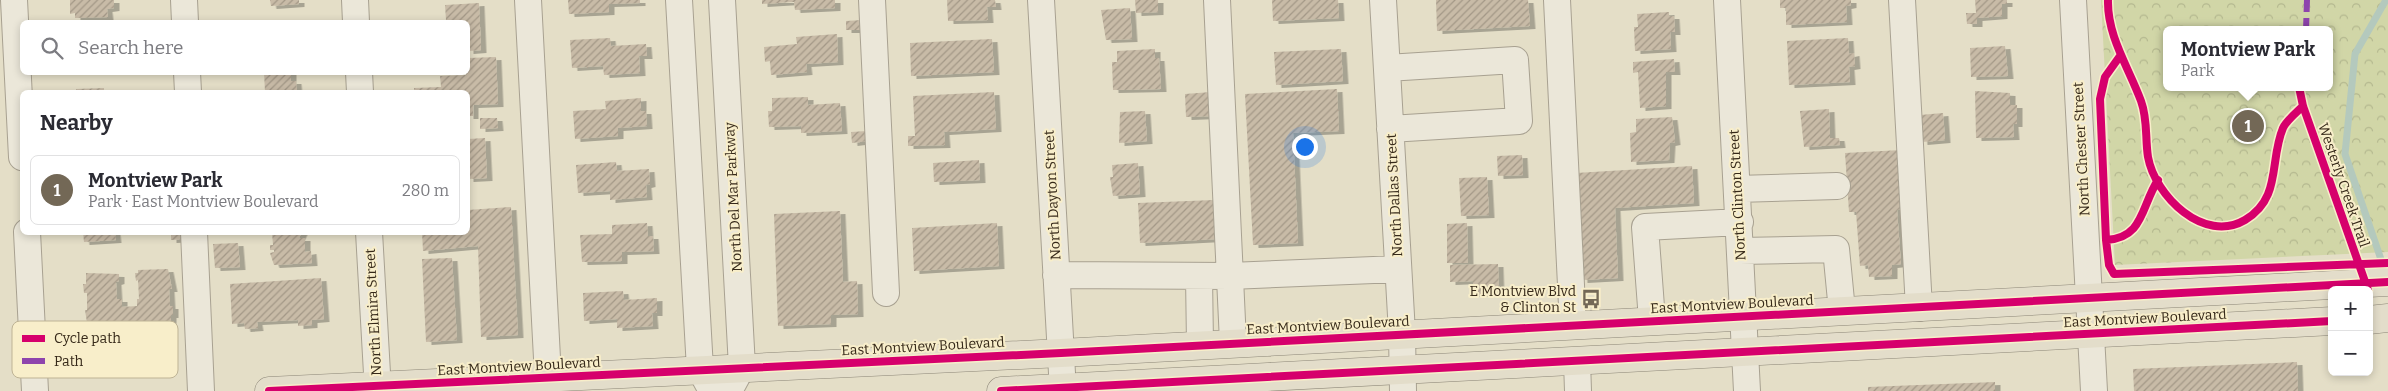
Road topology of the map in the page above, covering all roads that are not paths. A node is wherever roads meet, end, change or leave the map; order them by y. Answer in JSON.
{"nodes":[{"id":1,"x":14,"y":0,"type":"edge"},
{"id":2,"x":184,"y":0,"type":"edge"},
{"id":3,"x":355,"y":0,"type":"edge"},
{"id":4,"x":528,"y":0,"type":"edge"},
{"id":5,"x":679,"y":0,"type":"edge"},
{"id":6,"x":722,"y":0,"type":"edge"},
{"id":7,"x":872,"y":0,"type":"edge"},
{"id":8,"x":1041,"y":0,"type":"edge"},
{"id":9,"x":1217,"y":0,"type":"edge"},
{"id":10,"x":1383,"y":0,"type":"edge"},
{"id":11,"x":1557,"y":0,"type":"edge"},
{"id":12,"x":1727,"y":0,"type":"edge"},
{"id":13,"x":1902,"y":0,"type":"edge"},
{"id":14,"x":2073,"y":0,"type":"edge"},
{"id":15,"x":185,"y":20,"type":"edge"},
{"id":16,"x":356,"y":20,"type":"edge"},
{"id":17,"x":1387,"y":68,"type":"junction"},
{"id":18,"x":187,"y":75,"type":"edge"},
{"id":19,"x":359,"y":75,"type":"edge"},
{"id":20,"x":188,"y":90,"type":"edge"},
{"id":21,"x":360,"y":90,"type":"edge"},
{"id":22,"x":20,"y":118,"type":"edge"},
{"id":23,"x":1390,"y":129,"type":"junction"},
{"id":24,"x":1837,"y":186,"type":"dead end"},
{"id":25,"x":1737,"y":190,"type":"junction"},
{"id":26,"x":1740,"y":222,"type":"junction"},
{"id":27,"x":27,"y":235,"type":"edge"},
{"id":28,"x":194,"y":235,"type":"edge"},
{"id":29,"x":369,"y":235,"type":"edge"},
{"id":30,"x":1740,"y":251,"type":"junction"},
{"id":31,"x":1398,"y":269,"type":"junction"},
{"id":32,"x":1056,"y":275,"type":"junction"},
{"id":33,"x":1200,"y":276,"type":"junction"},
{"id":34,"x":1230,"y":276,"type":"junction"},
{"id":35,"x":2388,"y":282,"type":"edge"},
{"id":36,"x":886,"y":293,"type":"dead end"},
{"id":37,"x":2089,"y":298,"type":"junction"},
{"id":38,"x":1919,"y":308,"type":"junction"},
{"id":39,"x":1842,"y":311,"type":"junction"},
{"id":40,"x":1744,"y":317,"type":"junction"},
{"id":41,"x":2388,"y":318,"type":"edge"},
{"id":42,"x":1652,"y":320,"type":"junction"},
{"id":43,"x":2373,"y":320,"type":"edge"},
{"id":44,"x":32,"y":321,"type":"edge"},
{"id":45,"x":2328,"y":322,"type":"edge"},
{"id":46,"x":1573,"y":326,"type":"junction"},
{"id":47,"x":1402,"y":333,"type":"junction"},
{"id":48,"x":2091,"y":333,"type":"junction"},
{"id":49,"x":1233,"y":342,"type":"junction"},
{"id":50,"x":1200,"y":344,"type":"junction"},
{"id":51,"x":1060,"y":352,"type":"junction"},
{"id":52,"x":1746,"y":352,"type":"junction"},
{"id":53,"x":1577,"y":361,"type":"junction"},
{"id":54,"x":742,"y":367,"type":"junction"},
{"id":55,"x":548,"y":377,"type":"junction"},
{"id":56,"x":35,"y":378,"type":"edge"},
{"id":57,"x":706,"y":380,"type":"edge"},
{"id":58,"x":1403,"y":380,"type":"edge"},
{"id":59,"x":1235,"y":385,"type":"edge"},
{"id":60,"x":378,"y":388,"type":"edge"},
{"id":61,"x":1062,"y":389,"type":"edge"},
{"id":62,"x":36,"y":391,"type":"edge"},
{"id":63,"x":201,"y":391,"type":"edge"},
{"id":64,"x":268,"y":391,"type":"edge"},
{"id":65,"x":729,"y":391,"type":"edge"},
{"id":66,"x":1001,"y":391,"type":"edge"},
{"id":67,"x":1578,"y":391,"type":"edge"},
{"id":68,"x":1747,"y":391,"type":"edge"},
{"id":69,"x":2094,"y":391,"type":"edge"}],
"edges":[{"from":1,"to":22,"type":"street"},
{"from":2,"to":15,"type":"street"},
{"from":3,"to":16,"type":"street"},
{"from":4,"to":55,"type":"street"},
{"from":5,"to":57,"type":"street"},
{"from":6,"to":54,"type":"street","name":"North Del Mar Parkway"},
{"from":7,"to":36,"type":"street"},
{"from":8,"to":32,"type":"street","name":"North Dayton Street"},
{"from":9,"to":34,"type":"street"},
{"from":10,"to":17,"type":"street","name":"North Dallas Street"},
{"from":11,"to":46,"type":"street"},
{"from":12,"to":25,"type":"street","name":"North Clinton Street"},
{"from":13,"to":38,"type":"street"},
{"from":14,"to":37,"type":"street","name":"North Chester Street"},
{"from":17,"to":23,"type":"street","name":"North Dallas Street"},
{"from":17,"to":23,"type":"street"},
{"from":18,"to":20,"type":"street"},
{"from":19,"to":21,"type":"street"},
{"from":23,"to":31,"type":"street","name":"North Dallas Street"},
{"from":24,"to":25,"type":"street"},
{"from":25,"to":26,"type":"street","name":"North Clinton Street"},
{"from":26,"to":30,"type":"street","name":"North Clinton Street"},
{"from":26,"to":42,"type":"street"},
{"from":27,"to":44,"type":"street"},
{"from":28,"to":63,"type":"street"},
{"from":29,"to":60,"type":"street","name":"North Elmira Street"},
{"from":30,"to":39,"type":"street"},
{"from":30,"to":40,"type":"street","name":"North Clinton Street"},
{"from":31,"to":34,"type":"street"},
{"from":31,"to":47,"type":"street","name":"North Dallas Street"},
{"from":32,"to":33,"type":"street"},
{"from":32,"to":51,"type":"street","name":"North Dayton Street"},
{"from":33,"to":34,"type":"street"},
{"from":33,"to":50,"type":"street"},
{"from":34,"to":49,"type":"street"},
{"from":35,"to":37,"type":"main road","name":"East Montview Boulevard"},
{"from":37,"to":38,"type":"main road","name":"East Montview Boulevard"},
{"from":37,"to":48,"type":"street","name":"North Chester Street"},
{"from":38,"to":39,"type":"main road","name":"East Montview Boulevard"},
{"from":39,"to":40,"type":"main road","name":"East Montview Boulevard"},
{"from":40,"to":42,"type":"main road","name":"East Montview Boulevard"},
{"from":40,"to":52,"type":"street","name":"North Clinton Street"},
{"from":41,"to":43,"type":"main road"},
{"from":42,"to":46,"type":"main road","name":"East Montview Boulevard"},
{"from":45,"to":48,"type":"main road","name":"East Montview Boulevard"},
{"from":46,"to":47,"type":"main road","name":"East Montview Boulevard"},
{"from":47,"to":49,"type":"main road","name":"East Montview Boulevard"},
{"from":47,"to":58,"type":"street","name":"North Dallas Street"},
{"from":48,"to":52,"type":"main road","name":"East Montview Boulevard"},
{"from":48,"to":69,"type":"street","name":"North Chester Street"},
{"from":49,"to":50,"type":"main road","name":"East Montview Boulevard"},
{"from":50,"to":51,"type":"main road","name":"East Montview Boulevard"},
{"from":51,"to":54,"type":"main road","name":"East Montview Boulevard"},
{"from":51,"to":61,"type":"street","name":"North Dayton Street"},
{"from":52,"to":53,"type":"main road","name":"East Montview Boulevard"},
{"from":52,"to":68,"type":"street","name":"North Clinton Street"},
{"from":53,"to":58,"type":"main road","name":"East Montview Boulevard"},
{"from":53,"to":67,"type":"street"},
{"from":54,"to":57,"type":"main road","name":"East Montview Boulevard"},
{"from":54,"to":65,"type":"street"},
{"from":55,"to":57,"type":"main road","name":"East Montview Boulevard"},
{"from":55,"to":60,"type":"main road","name":"East Montview Boulevard"},
{"from":56,"to":62,"type":"street"},
{"from":58,"to":59,"type":"main road","name":"East Montview Boulevard"},
{"from":59,"to":61,"type":"main road","name":"East Montview Boulevard"},
{"from":60,"to":64,"type":"main road","name":"East Montview Boulevard"},
{"from":61,"to":66,"type":"main road","name":"East Montview Boulevard"}]}
